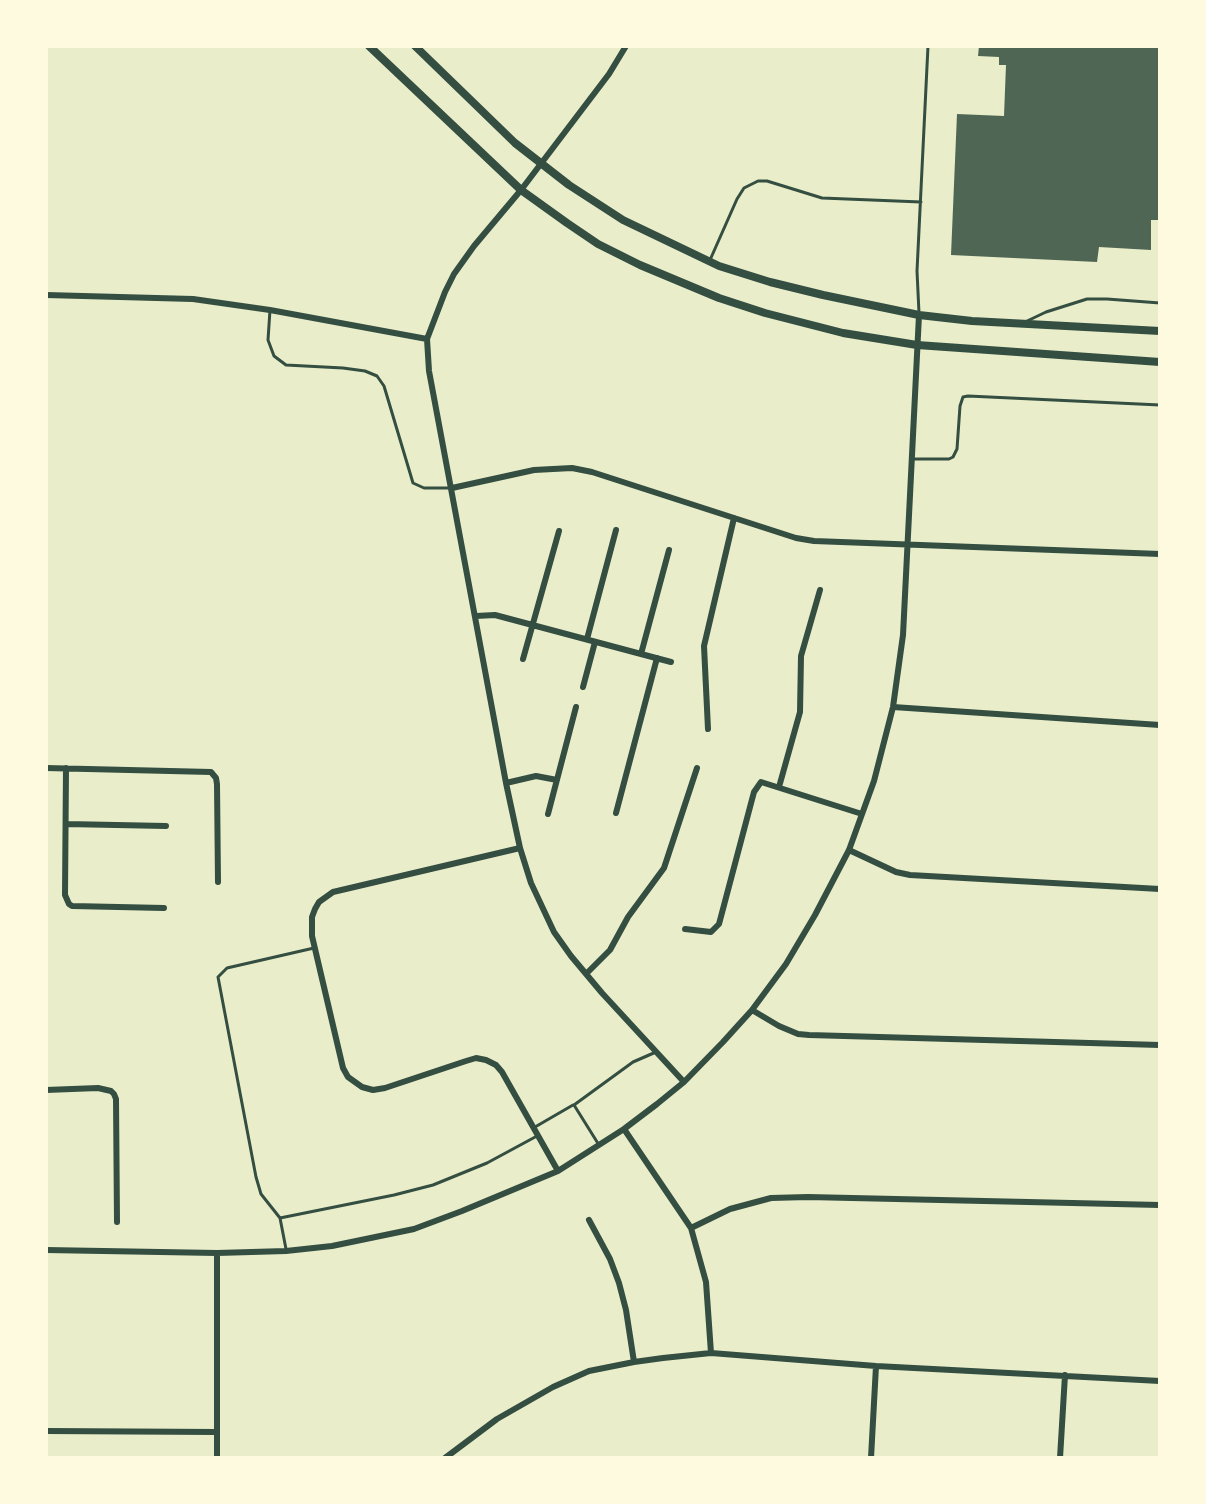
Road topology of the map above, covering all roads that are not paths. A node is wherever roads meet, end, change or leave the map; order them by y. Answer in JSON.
{"nodes":[{"id":1,"x":369,"y":46,"type":"edge"},
{"id":2,"x":415,"y":46,"type":"edge"},
{"id":3,"x":626,"y":46,"type":"edge"},
{"id":4,"x":928,"y":46,"type":"edge"},
{"id":5,"x":541,"y":164,"type":"junction"},
{"id":6,"x":521,"y":190,"type":"junction"},
{"id":7,"x":921,"y":202,"type":"junction"},
{"id":8,"x":710,"y":261,"type":"junction"},
{"id":9,"x":46,"y":295,"type":"edge"},
{"id":10,"x":1160,"y":303,"type":"edge"},
{"id":11,"x":270,"y":310,"type":"junction"},
{"id":12,"x":919,"y":315,"type":"junction"},
{"id":13,"x":1020,"y":324,"type":"junction"},
{"id":14,"x":1160,"y":331,"type":"edge"},
{"id":15,"x":427,"y":339,"type":"junction"},
{"id":16,"x":917,"y":345,"type":"junction"},
{"id":17,"x":1160,"y":362,"type":"edge"},
{"id":18,"x":1160,"y":405,"type":"edge"},
{"id":19,"x":911,"y":459,"type":"junction"},
{"id":20,"x":452,"y":488,"type":"junction"},
{"id":21,"x":734,"y":518,"type":"junction"},
{"id":22,"x":616,"y":530,"type":"dead end"},
{"id":23,"x":559,"y":531,"type":"dead end"},
{"id":24,"x":906,"y":545,"type":"junction"},
{"id":25,"x":669,"y":550,"type":"dead end"},
{"id":26,"x":1160,"y":554,"type":"edge"},
{"id":27,"x":820,"y":590,"type":"dead end"},
{"id":28,"x":476,"y":616,"type":"junction"},
{"id":29,"x":533,"y":625,"type":"junction"},
{"id":30,"x":587,"y":639,"type":"junction"},
{"id":31,"x":595,"y":642,"type":"junction"},
{"id":32,"x":641,"y":654,"type":"junction"},
{"id":33,"x":657,"y":658,"type":"junction"},
{"id":34,"x":523,"y":659,"type":"dead end"},
{"id":35,"x":671,"y":662,"type":"dead end"},
{"id":36,"x":583,"y":687,"type":"dead end"},
{"id":37,"x":576,"y":707,"type":"dead end"},
{"id":38,"x":893,"y":707,"type":"junction"},
{"id":39,"x":1160,"y":725,"type":"edge"},
{"id":40,"x":708,"y":729,"type":"dead end"},
{"id":41,"x":46,"y":768,"type":"edge"},
{"id":42,"x":66,"y":768,"type":"junction"},
{"id":43,"x":697,"y":768,"type":"dead end"},
{"id":44,"x":557,"y":780,"type":"junction"},
{"id":45,"x":506,"y":783,"type":"junction"},
{"id":46,"x":779,"y":787,"type":"junction"},
{"id":47,"x":616,"y":813,"type":"dead end"},
{"id":48,"x":548,"y":814,"type":"dead end"},
{"id":49,"x":862,"y":814,"type":"junction"},
{"id":50,"x":66,"y":824,"type":"junction"},
{"id":51,"x":166,"y":826,"type":"dead end"},
{"id":52,"x":520,"y":848,"type":"junction"},
{"id":53,"x":849,"y":850,"type":"junction"},
{"id":54,"x":218,"y":882,"type":"dead end"},
{"id":55,"x":1160,"y":889,"type":"edge"},
{"id":56,"x":164,"y":908,"type":"dead end"},
{"id":57,"x":685,"y":929,"type":"dead end"},
{"id":58,"x":315,"y":948,"type":"junction"},
{"id":59,"x":586,"y":974,"type":"junction"},
{"id":60,"x":752,"y":1010,"type":"junction"},
{"id":61,"x":1160,"y":1045,"type":"edge"},
{"id":62,"x":656,"y":1052,"type":"junction"},
{"id":63,"x":684,"y":1082,"type":"junction"},
{"id":64,"x":46,"y":1090,"type":"edge"},
{"id":65,"x":574,"y":1105,"type":"junction"},
{"id":66,"x":533,"y":1128,"type":"junction"},
{"id":67,"x":624,"y":1129,"type":"junction"},
{"id":68,"x":538,"y":1136,"type":"junction"},
{"id":69,"x":599,"y":1145,"type":"junction"},
{"id":70,"x":558,"y":1171,"type":"junction"},
{"id":71,"x":1160,"y":1205,"type":"edge"},
{"id":72,"x":280,"y":1218,"type":"junction"},
{"id":73,"x":589,"y":1220,"type":"dead end"},
{"id":74,"x":117,"y":1222,"type":"dead end"},
{"id":75,"x":691,"y":1228,"type":"junction"},
{"id":76,"x":46,"y":1250,"type":"edge"},
{"id":77,"x":286,"y":1251,"type":"junction"},
{"id":78,"x":217,"y":1253,"type":"junction"},
{"id":79,"x":711,"y":1353,"type":"junction"},
{"id":80,"x":633,"y":1362,"type":"junction"},
{"id":81,"x":876,"y":1366,"type":"junction"},
{"id":82,"x":1065,"y":1375,"type":"junction"},
{"id":83,"x":1160,"y":1382,"type":"edge"},
{"id":84,"x":46,"y":1431,"type":"edge"},
{"id":85,"x":216,"y":1432,"type":"junction"},
{"id":86,"x":217,"y":1458,"type":"edge"},
{"id":87,"x":445,"y":1458,"type":"edge"},
{"id":88,"x":871,"y":1458,"type":"edge"},
{"id":89,"x":1060,"y":1458,"type":"edge"}],
"edges":[{"from":1,"to":6,"type":"street"},
{"from":2,"to":5,"type":"street"},
{"from":3,"to":5,"type":"street"},
{"from":4,"to":7,"type":"lane"},
{"from":5,"to":6,"type":"street"},
{"from":5,"to":8,"type":"street"},
{"from":6,"to":15,"type":"street"},
{"from":6,"to":16,"type":"street"},
{"from":7,"to":8,"type":"lane"},
{"from":7,"to":12,"type":"lane"},
{"from":8,"to":12,"type":"street"},
{"from":9,"to":11,"type":"street"},
{"from":10,"to":13,"type":"lane"},
{"from":11,"to":15,"type":"street"},
{"from":11,"to":20,"type":"lane"},
{"from":12,"to":13,"type":"street"},
{"from":12,"to":16,"type":"street"},
{"from":13,"to":14,"type":"street"},
{"from":15,"to":20,"type":"street"},
{"from":16,"to":17,"type":"street"},
{"from":16,"to":19,"type":"street"},
{"from":18,"to":19,"type":"lane"},
{"from":19,"to":24,"type":"street"},
{"from":20,"to":21,"type":"street"},
{"from":20,"to":28,"type":"street"},
{"from":21,"to":24,"type":"street"},
{"from":21,"to":40,"type":"street"},
{"from":22,"to":30,"type":"street"},
{"from":23,"to":29,"type":"street"},
{"from":24,"to":26,"type":"street"},
{"from":24,"to":38,"type":"street"},
{"from":25,"to":32,"type":"street"},
{"from":27,"to":46,"type":"street"},
{"from":28,"to":29,"type":"street"},
{"from":28,"to":45,"type":"street"},
{"from":29,"to":30,"type":"street"},
{"from":29,"to":34,"type":"street"},
{"from":30,"to":31,"type":"street"},
{"from":31,"to":32,"type":"street"},
{"from":31,"to":36,"type":"street"},
{"from":32,"to":33,"type":"street"},
{"from":33,"to":35,"type":"street"},
{"from":33,"to":47,"type":"street"},
{"from":37,"to":44,"type":"street"},
{"from":38,"to":39,"type":"street"},
{"from":38,"to":49,"type":"street"},
{"from":41,"to":42,"type":"street"},
{"from":42,"to":50,"type":"street"},
{"from":42,"to":54,"type":"street"},
{"from":43,"to":59,"type":"street"},
{"from":44,"to":45,"type":"street"},
{"from":44,"to":48,"type":"street"},
{"from":45,"to":52,"type":"street"},
{"from":46,"to":49,"type":"street"},
{"from":46,"to":57,"type":"street"},
{"from":49,"to":53,"type":"street"},
{"from":50,"to":51,"type":"street"},
{"from":50,"to":56,"type":"street"},
{"from":52,"to":58,"type":"street"},
{"from":52,"to":59,"type":"street"},
{"from":53,"to":55,"type":"street"},
{"from":53,"to":60,"type":"street"},
{"from":58,"to":66,"type":"street"},
{"from":58,"to":72,"type":"lane"},
{"from":59,"to":62,"type":"street"},
{"from":60,"to":61,"type":"street"},
{"from":60,"to":63,"type":"street"},
{"from":62,"to":63,"type":"street"},
{"from":62,"to":65,"type":"lane"},
{"from":63,"to":67,"type":"street"},
{"from":64,"to":74,"type":"street"},
{"from":65,"to":66,"type":"lane"},
{"from":65,"to":69,"type":"lane"},
{"from":66,"to":68,"type":"street"},
{"from":67,"to":69,"type":"street"},
{"from":67,"to":75,"type":"street"},
{"from":68,"to":70,"type":"street"},
{"from":68,"to":72,"type":"lane"},
{"from":69,"to":70,"type":"street"},
{"from":70,"to":77,"type":"street"},
{"from":71,"to":75,"type":"street"},
{"from":72,"to":77,"type":"lane"},
{"from":73,"to":80,"type":"street"},
{"from":75,"to":79,"type":"street"},
{"from":76,"to":78,"type":"street"},
{"from":77,"to":78,"type":"street"},
{"from":78,"to":85,"type":"street"},
{"from":79,"to":80,"type":"street"},
{"from":79,"to":81,"type":"street"},
{"from":80,"to":87,"type":"street"},
{"from":81,"to":82,"type":"street"},
{"from":81,"to":88,"type":"street"},
{"from":82,"to":83,"type":"street"},
{"from":82,"to":89,"type":"street"},
{"from":84,"to":85,"type":"street"},
{"from":85,"to":86,"type":"street"}]}
